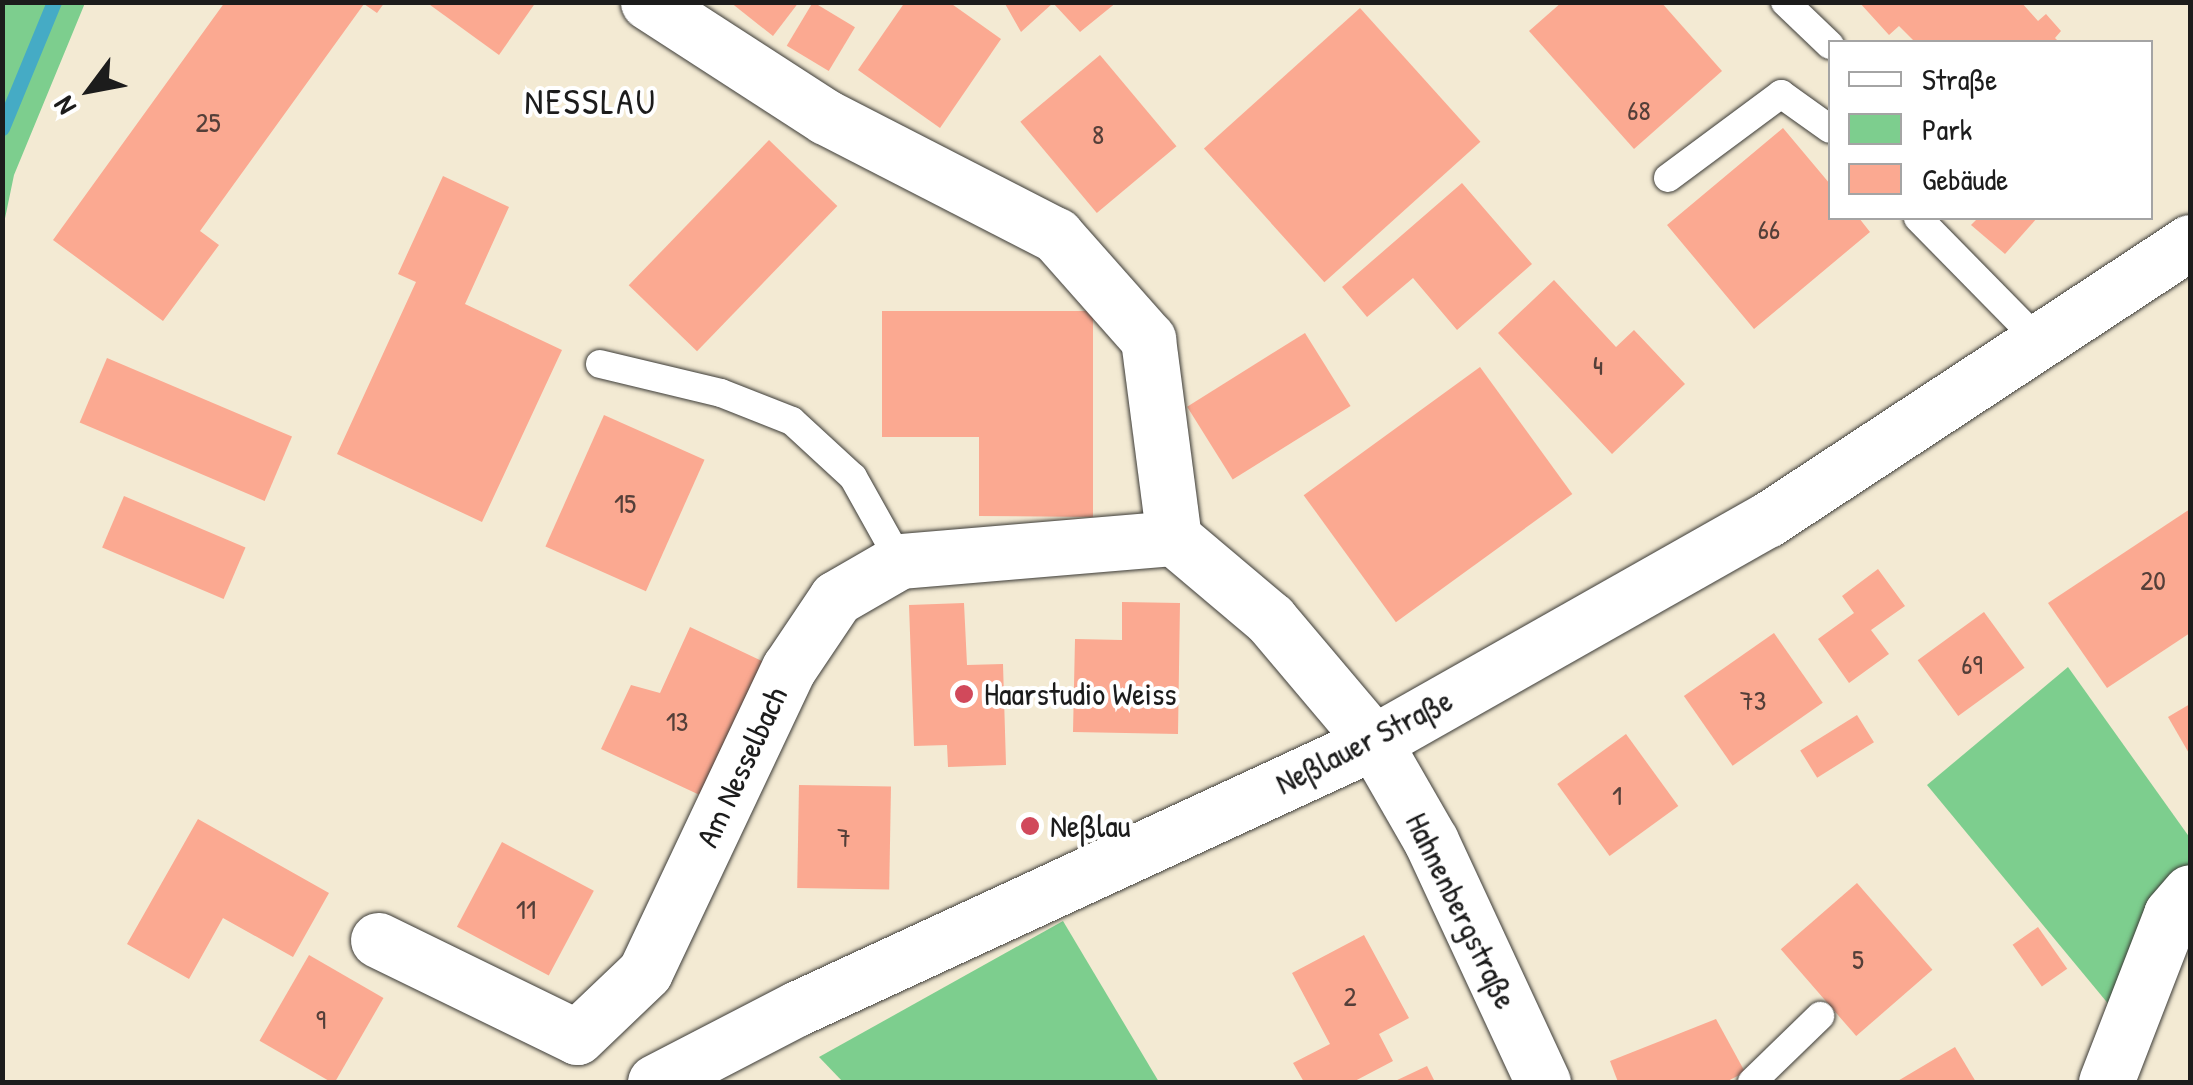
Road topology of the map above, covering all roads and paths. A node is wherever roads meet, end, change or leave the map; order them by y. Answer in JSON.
{"nodes":[{"id":1,"x":648,"y":2,"type":"edge"},
{"id":2,"x":1786,"y":2,"type":"edge"},
{"id":3,"x":1828,"y":43,"type":"edge"},
{"id":4,"x":1828,"y":127,"type":"edge"},
{"id":5,"x":1668,"y":178,"type":"dead end"},
{"id":6,"x":1920,"y":220,"type":"edge"},
{"id":7,"x":2190,"y":242,"type":"edge"},
{"id":8,"x":2042,"y":344,"type":"junction"},
{"id":9,"x":600,"y":364,"type":"dead end"},
{"id":10,"x":1174,"y":538,"type":"junction"},
{"id":11,"x":900,"y":561,"type":"junction"},
{"id":12,"x":1374,"y":742,"type":"junction"},
{"id":13,"x":2190,"y":892,"type":"edge"},
{"id":14,"x":378,"y":940,"type":"dead end"},
{"id":15,"x":1820,"y":1016,"type":"dead end"},
{"id":16,"x":654,"y":1082,"type":"edge"},
{"id":17,"x":1543,"y":1082,"type":"edge"},
{"id":18,"x":1752,"y":1082,"type":"edge"},
{"id":19,"x":2106,"y":1082,"type":"edge"}],
"edges":[{"from":1,"to":10,"type":"street"},
{"from":2,"to":3,"type":"lane"},
{"from":4,"to":5,"type":"lane"},
{"from":6,"to":8,"type":"lane"},
{"from":7,"to":8,"type":"street","name":"Neßlauer Straße"},
{"from":8,"to":12,"type":"street","name":"Neßlauer Straße"},
{"from":9,"to":11,"type":"lane"},
{"from":10,"to":11,"type":"street","name":"Am Nesselbach"},
{"from":10,"to":12,"type":"street"},
{"from":11,"to":14,"type":"street","name":"Am Nesselbach"},
{"from":12,"to":16,"type":"street","name":"Neßlauer Straße"},
{"from":12,"to":17,"type":"street","name":"Hahnenbergstraße"},
{"from":13,"to":19,"type":"street"},
{"from":15,"to":18,"type":"lane"}]}
